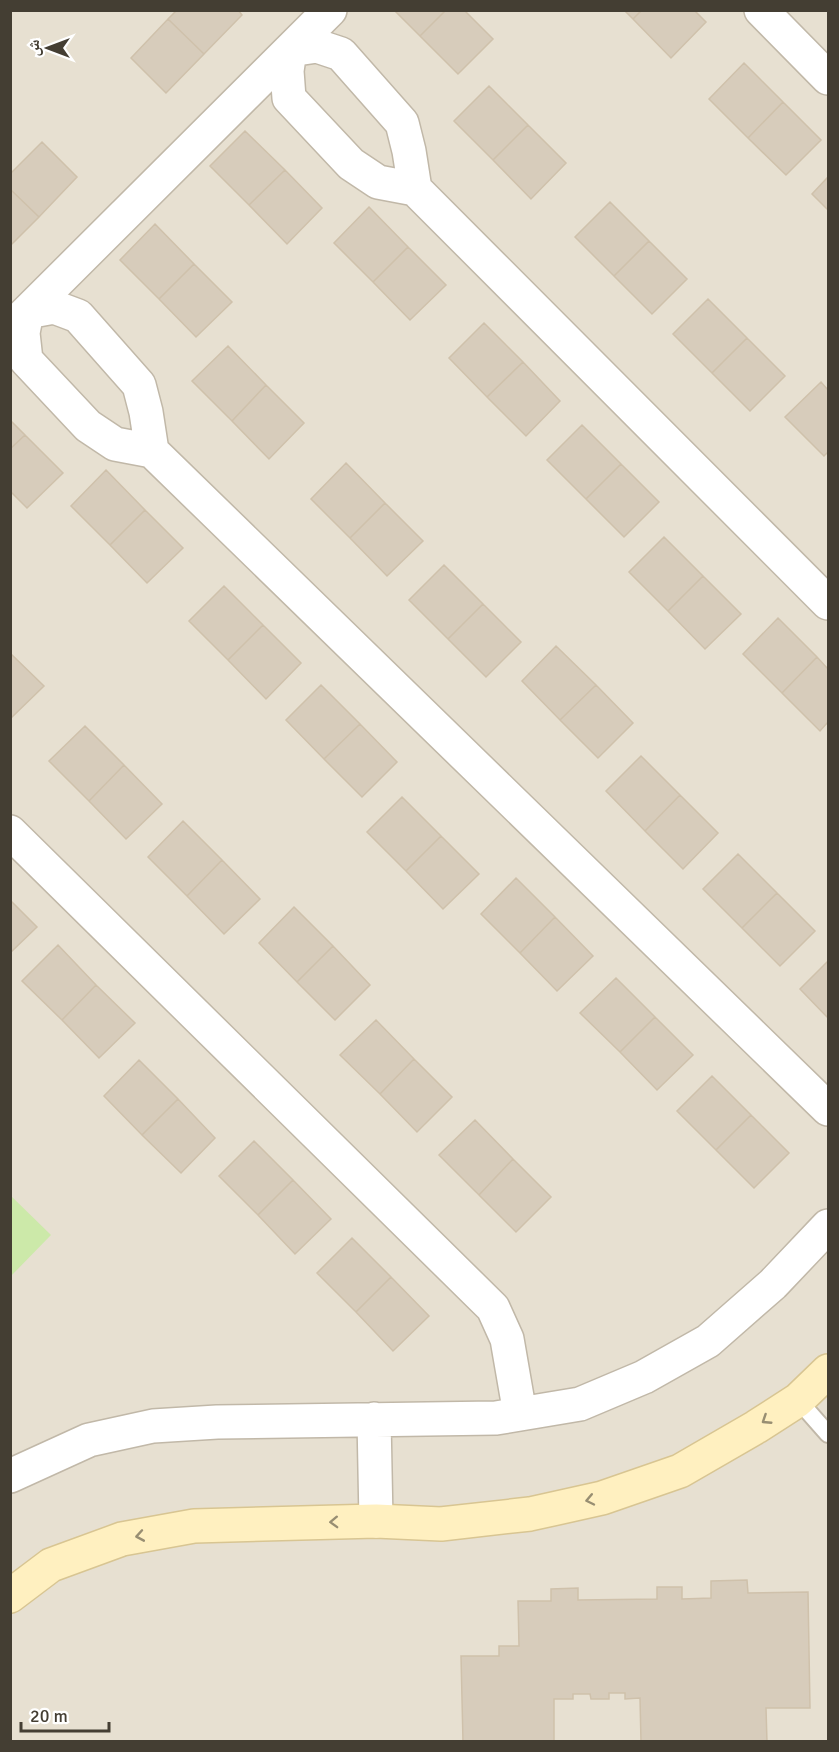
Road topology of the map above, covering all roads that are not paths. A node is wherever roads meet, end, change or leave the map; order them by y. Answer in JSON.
{"nodes":[{"id":1,"x":330,"y":10,"type":"edge"},
{"id":2,"x":760,"y":10,"type":"edge"},
{"id":3,"x":290,"y":50,"type":"junction"},
{"id":4,"x":828,"y":78,"type":"edge"},
{"id":5,"x":415,"y":189,"type":"junction"},
{"id":6,"x":19,"y":320,"type":"edge"},
{"id":7,"x":152,"y":451,"type":"junction"},
{"id":8,"x":828,"y":603,"type":"edge"},
{"id":9,"x":10,"y":832,"type":"edge"},
{"id":10,"x":828,"y":1108,"type":"edge"},
{"id":11,"x":828,"y":1226,"type":"edge"},
{"id":12,"x":828,"y":1371,"type":"edge"},
{"id":13,"x":798,"y":1400,"type":"junction"},
{"id":14,"x":520,"y":1414,"type":"junction"},
{"id":15,"x":374,"y":1419,"type":"junction"},
{"id":16,"x":828,"y":1434,"type":"edge"},
{"id":17,"x":10,"y":1476,"type":"edge"},
{"id":18,"x":376,"y":1521,"type":"junction"},
{"id":19,"x":10,"y":1596,"type":"edge"}],
"edges":[{"from":1,"to":3,"type":"street"},
{"from":2,"to":4,"type":"street"},
{"from":3,"to":5,"type":"street"},
{"from":3,"to":5,"type":"street"},
{"from":3,"to":6,"type":"street"},
{"from":5,"to":8,"type":"street"},
{"from":6,"to":7,"type":"street"},
{"from":6,"to":7,"type":"street"},
{"from":7,"to":10,"type":"street"},
{"from":9,"to":14,"type":"street"},
{"from":11,"to":14,"type":"street"},
{"from":12,"to":13,"type":"main road"},
{"from":13,"to":16,"type":"lane"},
{"from":13,"to":18,"type":"main road","one_way":true},
{"from":14,"to":15,"type":"street"},
{"from":15,"to":17,"type":"street"},
{"from":15,"to":18,"type":"street"},
{"from":18,"to":19,"type":"main road","one_way":true}]}
